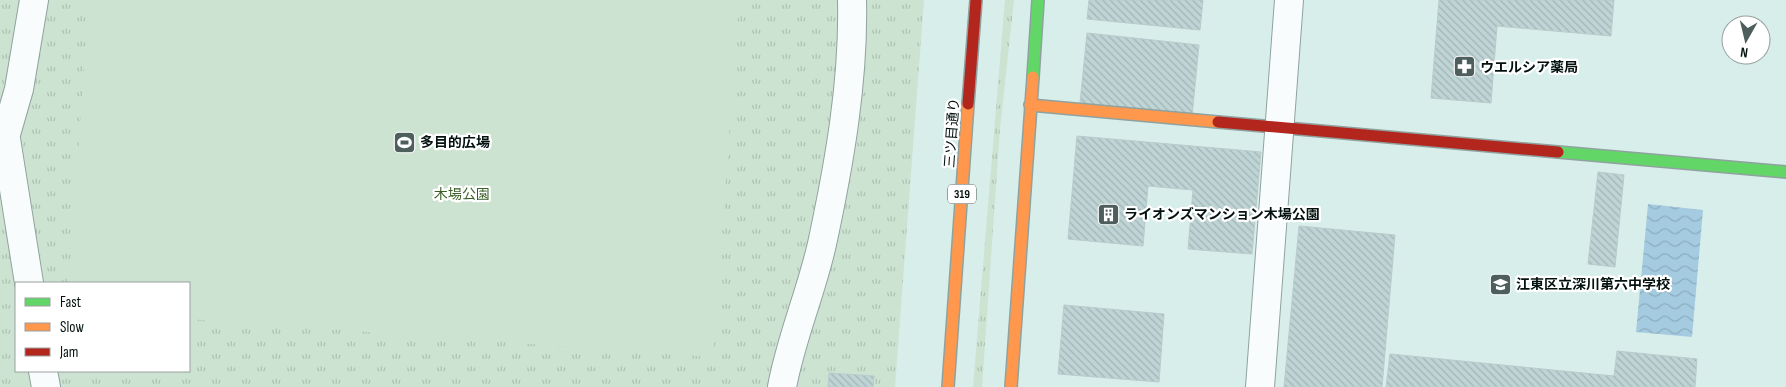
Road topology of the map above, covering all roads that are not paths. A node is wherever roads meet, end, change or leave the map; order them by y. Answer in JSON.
{"nodes":[{"id":1,"x":34,"y":0,"type":"edge"},
{"id":2,"x":852,"y":0,"type":"edge"},
{"id":3,"x":976,"y":0,"type":"edge"},
{"id":4,"x":1038,"y":0,"type":"edge"},
{"id":5,"x":1288,"y":0,"type":"edge"},
{"id":6,"x":1030,"y":105,"type":"junction"},
{"id":7,"x":1279,"y":128,"type":"junction"},
{"id":8,"x":3,"y":147,"type":"edge"},
{"id":9,"x":1786,"y":172,"type":"edge"},
{"id":10,"x":29,"y":282,"type":"edge"},
{"id":11,"x":43,"y":372,"type":"edge"},
{"id":12,"x":46,"y":387,"type":"edge"},
{"id":13,"x":782,"y":387,"type":"edge"},
{"id":14,"x":948,"y":387,"type":"edge"},
{"id":15,"x":1011,"y":387,"type":"edge"},
{"id":16,"x":1260,"y":387,"type":"edge"}],
"edges":[{"from":1,"to":8,"type":"street"},
{"from":2,"to":13,"type":"street"},
{"from":3,"to":14,"type":"main road","name":"三ツ目通り","number":"319"},
{"from":4,"to":6,"type":"main road"},
{"from":5,"to":7,"type":"street"},
{"from":6,"to":7,"type":"main road"},
{"from":6,"to":15,"type":"main road"},
{"from":7,"to":9,"type":"main road"},
{"from":7,"to":16,"type":"street"},
{"from":8,"to":10,"type":"street"},
{"from":11,"to":12,"type":"street"}]}
